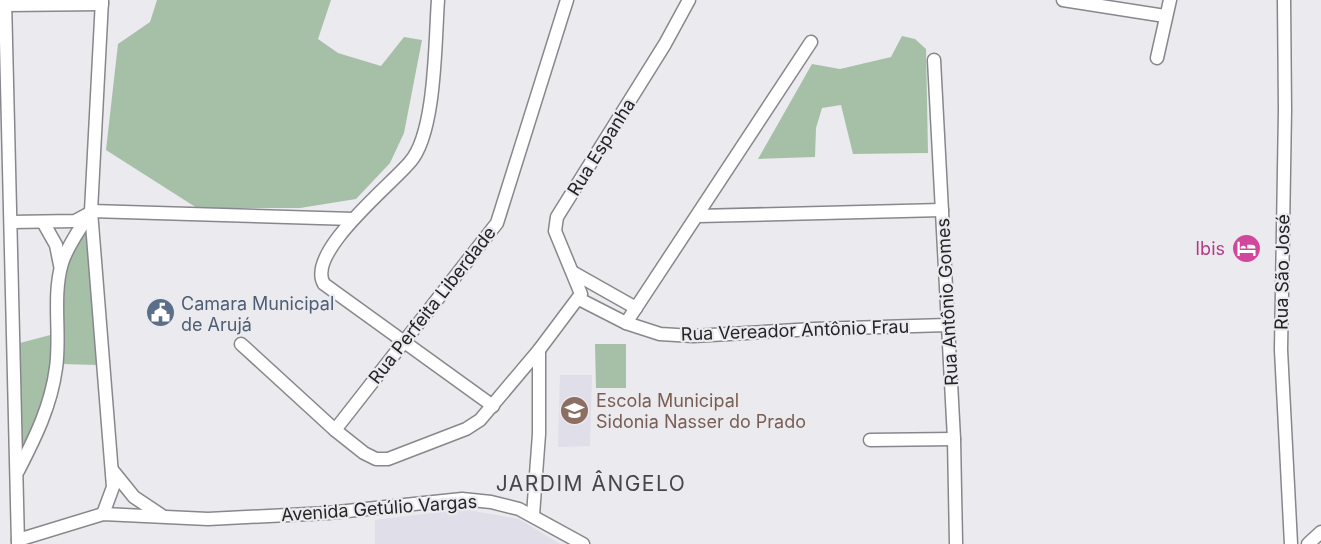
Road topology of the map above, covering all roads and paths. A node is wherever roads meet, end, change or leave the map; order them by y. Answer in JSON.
{"nodes":[{"id":1,"x":438,"y":0,"type":"edge"},
{"id":2,"x":567,"y":0,"type":"edge"},
{"id":3,"x":689,"y":0,"type":"edge"},
{"id":4,"x":1063,"y":0,"type":"edge"},
{"id":5,"x":1170,"y":0,"type":"edge"},
{"id":6,"x":1284,"y":0,"type":"edge"},
{"id":7,"x":102,"y":2,"type":"edge"},
{"id":8,"x":5,"y":3,"type":"edge"},
{"id":9,"x":1165,"y":16,"type":"junction"},
{"id":10,"x":811,"y":42,"type":"dead end"},
{"id":11,"x":1158,"y":58,"type":"dead end"},
{"id":12,"x":934,"y":60,"type":"dead end"},
{"id":13,"x":942,"y":210,"type":"junction"},
{"id":14,"x":91,"y":211,"type":"junction"},
{"id":15,"x":698,"y":216,"type":"junction"},
{"id":16,"x":353,"y":219,"type":"junction"},
{"id":17,"x":11,"y":222,"type":"junction"},
{"id":18,"x":43,"y":222,"type":"junction"},
{"id":19,"x":60,"y":272,"type":"junction"},
{"id":20,"x":574,"y":273,"type":"junction"},
{"id":21,"x":579,"y":299,"type":"junction"},
{"id":22,"x":636,"y":308,"type":"junction"},
{"id":23,"x":626,"y":322,"type":"junction"},
{"id":24,"x":947,"y":325,"type":"junction"},
{"id":25,"x":405,"y":341,"type":"junction"},
{"id":26,"x":241,"y":344,"type":"dead end"},
{"id":27,"x":539,"y":350,"type":"junction"},
{"id":28,"x":493,"y":406,"type":"junction"},
{"id":29,"x":335,"y":430,"type":"junction"},
{"id":30,"x":954,"y":439,"type":"junction"},
{"id":31,"x":870,"y":440,"type":"dead end"},
{"id":32,"x":112,"y":470,"type":"junction"},
{"id":33,"x":17,"y":472,"type":"junction"},
{"id":34,"x":103,"y":514,"type":"junction"},
{"id":35,"x":533,"y":515,"type":"junction"},
{"id":36,"x":164,"y":518,"type":"junction"},
{"id":37,"x":1321,"y":532,"type":"edge"},
{"id":38,"x":18,"y":542,"type":"edge"},
{"id":39,"x":956,"y":543,"type":"edge"},
{"id":40,"x":583,"y":544,"type":"edge"},
{"id":41,"x":1291,"y":544,"type":"edge"},
{"id":42,"x":1308,"y":544,"type":"edge"}],
"edges":[{"from":1,"to":16,"type":"street"},
{"from":2,"to":25,"type":"street","name":"Rua Perfeita Liberdade"},
{"from":3,"to":20,"type":"street","name":"Rua Espanha"},
{"from":4,"to":9,"type":"street"},
{"from":5,"to":9,"type":"street"},
{"from":6,"to":41,"type":"street","name":"Rua São José"},
{"from":7,"to":8,"type":"street"},
{"from":7,"to":14,"type":"street"},
{"from":8,"to":17,"type":"street"},
{"from":9,"to":11,"type":"street"},
{"from":10,"to":15,"type":"street"},
{"from":12,"to":13,"type":"street","name":"Rua Antônio Gomes"},
{"from":13,"to":15,"type":"street"},
{"from":13,"to":24,"type":"street","name":"Rua Antônio Gomes"},
{"from":14,"to":16,"type":"street"},
{"from":14,"to":18,"type":"street"},
{"from":14,"to":19,"type":"street"},
{"from":14,"to":32,"type":"street"},
{"from":15,"to":22,"type":"street"},
{"from":16,"to":25,"type":"street"},
{"from":17,"to":18,"type":"street"},
{"from":17,"to":33,"type":"street"},
{"from":18,"to":19,"type":"street"},
{"from":19,"to":33,"type":"street"},
{"from":20,"to":21,"type":"street","name":"Rua Espanha"},
{"from":20,"to":22,"type":"street"},
{"from":21,"to":23,"type":"street","name":"Rua Vereador Antônio Frau"},
{"from":21,"to":27,"type":"street"},
{"from":22,"to":23,"type":"street"},
{"from":23,"to":24,"type":"street","name":"Rua Vereador Antônio Frau"},
{"from":24,"to":30,"type":"street","name":"Rua Antônio Gomes"},
{"from":25,"to":28,"type":"street"},
{"from":25,"to":29,"type":"street","name":"Rua Perfeita Liberdade"},
{"from":26,"to":29,"type":"street"},
{"from":27,"to":28,"type":"street"},
{"from":27,"to":35,"type":"street"},
{"from":28,"to":29,"type":"street"},
{"from":30,"to":31,"type":"street"},
{"from":30,"to":39,"type":"street","name":"Rua Antônio Gomes"},
{"from":32,"to":34,"type":"street"},
{"from":32,"to":36,"type":"street"},
{"from":33,"to":38,"type":"street"},
{"from":34,"to":36,"type":"street","name":"Avenida Getúlio Vargas"},
{"from":34,"to":38,"type":"street","name":"Avenida Getúlio Vargas"},
{"from":35,"to":36,"type":"street","name":"Avenida Getúlio Vargas"},
{"from":35,"to":40,"type":"street","name":"Avenida Getúlio Vargas"},
{"from":37,"to":42,"type":"street"}]}
